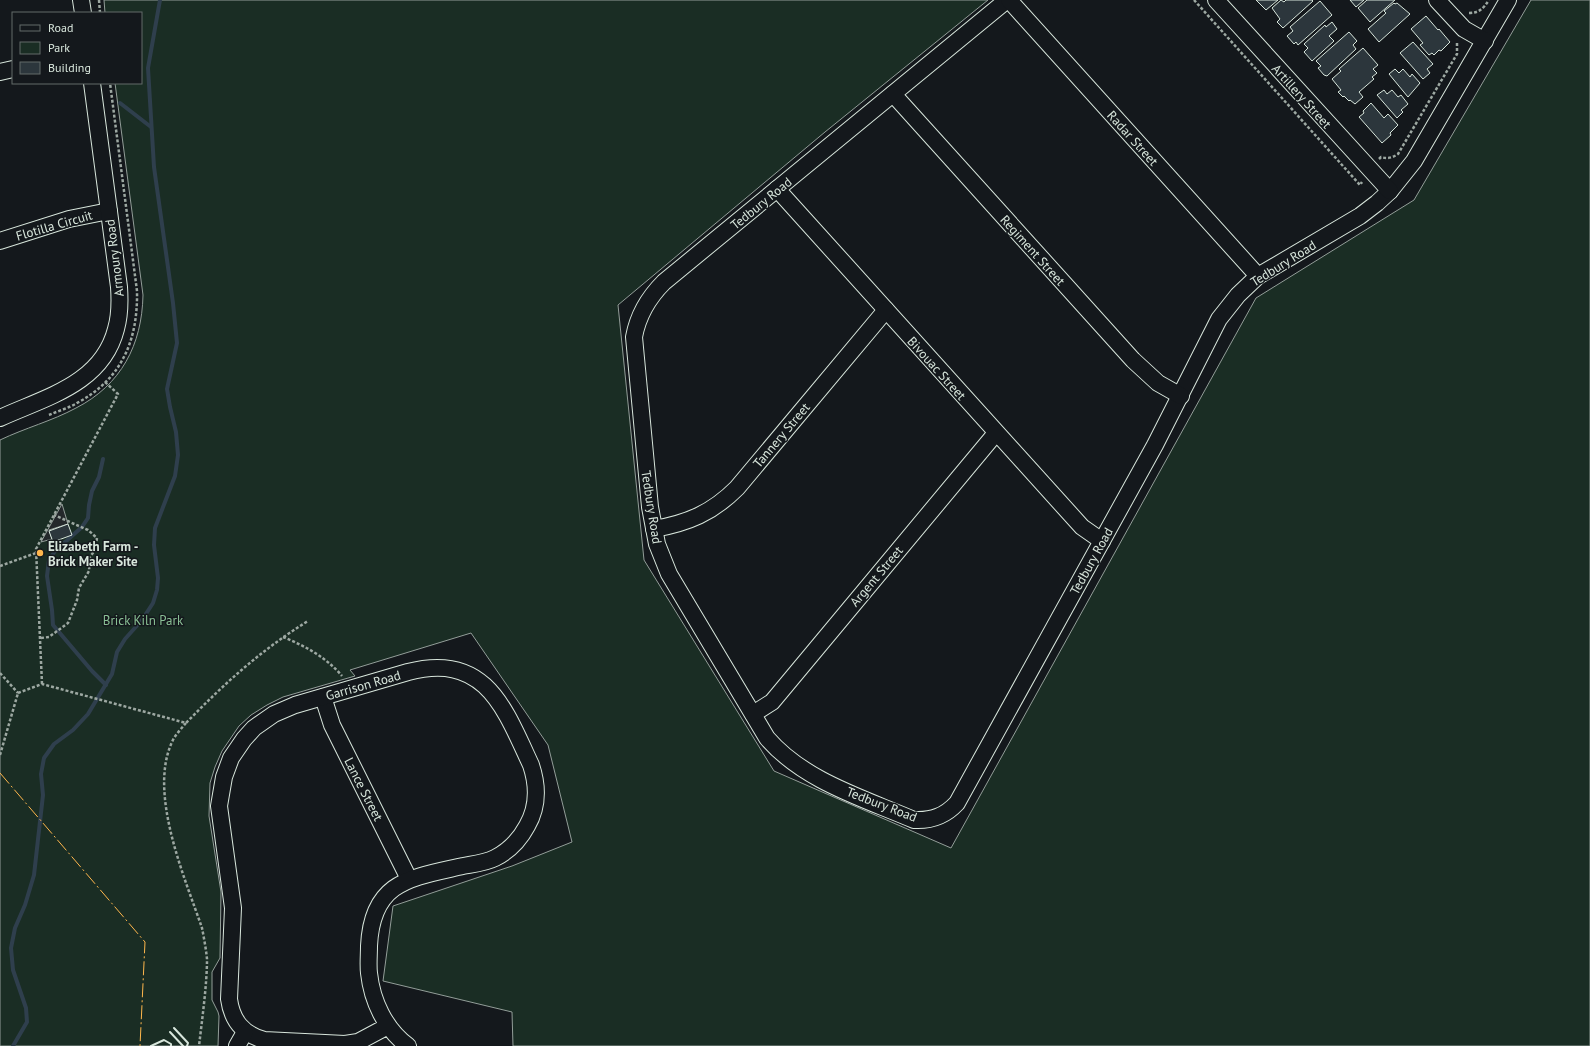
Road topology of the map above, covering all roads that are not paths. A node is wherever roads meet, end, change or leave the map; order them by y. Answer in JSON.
{"nodes":[{"id":1,"x":81,"y":0,"type":"edge"},
{"id":2,"x":1008,"y":0,"type":"edge"},
{"id":3,"x":1216,"y":0,"type":"edge"},
{"id":4,"x":1437,"y":0,"type":"edge"},
{"id":5,"x":1508,"y":0,"type":"edge"},
{"id":6,"x":83,"y":12,"type":"edge"},
{"id":7,"x":1485,"y":41,"type":"junction"},
{"id":8,"x":12,"y":69,"type":"edge"},
{"id":9,"x":0,"y":72,"type":"edge"},
{"id":10,"x":92,"y":84,"type":"edge"},
{"id":11,"x":893,"y":94,"type":"junction"},
{"id":12,"x":778,"y":189,"type":"junction"},
{"id":13,"x":1390,"y":191,"type":"junction"},
{"id":14,"x":109,"y":211,"type":"junction"},
{"id":15,"x":0,"y":241,"type":"edge"},
{"id":16,"x":1258,"y":276,"type":"junction"},
{"id":17,"x":886,"y":310,"type":"junction"},
{"id":18,"x":1181,"y":396,"type":"junction"},
{"id":19,"x":0,"y":418,"type":"edge"},
{"id":20,"x":996,"y":433,"type":"junction"},
{"id":21,"x":654,"y":529,"type":"junction"},
{"id":22,"x":1102,"y":540,"type":"junction"},
{"id":23,"x":322,"y":697,"type":"junction"},
{"id":24,"x":753,"y":714,"type":"junction"},
{"id":25,"x":409,"y":879,"type":"junction"},
{"id":26,"x":388,"y":1026,"type":"junction"},
{"id":27,"x":245,"y":1032,"type":"junction"},
{"id":28,"x":237,"y":1046,"type":"edge"},
{"id":29,"x":408,"y":1046,"type":"edge"}],
"edges":[{"from":1,"to":6,"type":"street"},
{"from":2,"to":11,"type":"street","name":"Tedbury Road"},
{"from":2,"to":16,"type":"street","name":"Radar Street"},
{"from":3,"to":13,"type":"street","name":"Artillery Street"},
{"from":4,"to":7,"type":"street"},
{"from":5,"to":7,"type":"street","name":"Tedbury Road"},
{"from":7,"to":13,"type":"street","name":"Tedbury Road"},
{"from":8,"to":9,"type":"street"},
{"from":10,"to":14,"type":"street","name":"Armoury Road"},
{"from":11,"to":12,"type":"street","name":"Tedbury Road"},
{"from":11,"to":18,"type":"street","name":"Regiment Street"},
{"from":12,"to":17,"type":"street","name":"Bivouac Street"},
{"from":12,"to":21,"type":"street","name":"Tedbury Road"},
{"from":13,"to":16,"type":"street","name":"Tedbury Road"},
{"from":14,"to":15,"type":"street","name":"Flotilla Circuit"},
{"from":14,"to":19,"type":"street","name":"Armoury Road"},
{"from":16,"to":18,"type":"street","name":"Tedbury Road"},
{"from":17,"to":20,"type":"street","name":"Bivouac Street"},
{"from":17,"to":21,"type":"street","name":"Tannery Street"},
{"from":18,"to":22,"type":"street","name":"Tedbury Road"},
{"from":20,"to":22,"type":"street","name":"Bivouac Street"},
{"from":20,"to":24,"type":"street","name":"Argent Street"},
{"from":21,"to":24,"type":"street","name":"Tedbury Road"},
{"from":22,"to":24,"type":"street","name":"Tedbury Road"},
{"from":23,"to":25,"type":"street","name":"Lance Street"},
{"from":23,"to":25,"type":"street","name":"Garrison Road"},
{"from":23,"to":27,"type":"street","name":"Garrison Road"},
{"from":25,"to":26,"type":"street","name":"Garrison Road"},
{"from":26,"to":27,"type":"street"},
{"from":26,"to":29,"type":"street","name":"Garrison Road"},
{"from":27,"to":28,"type":"street"}]}
